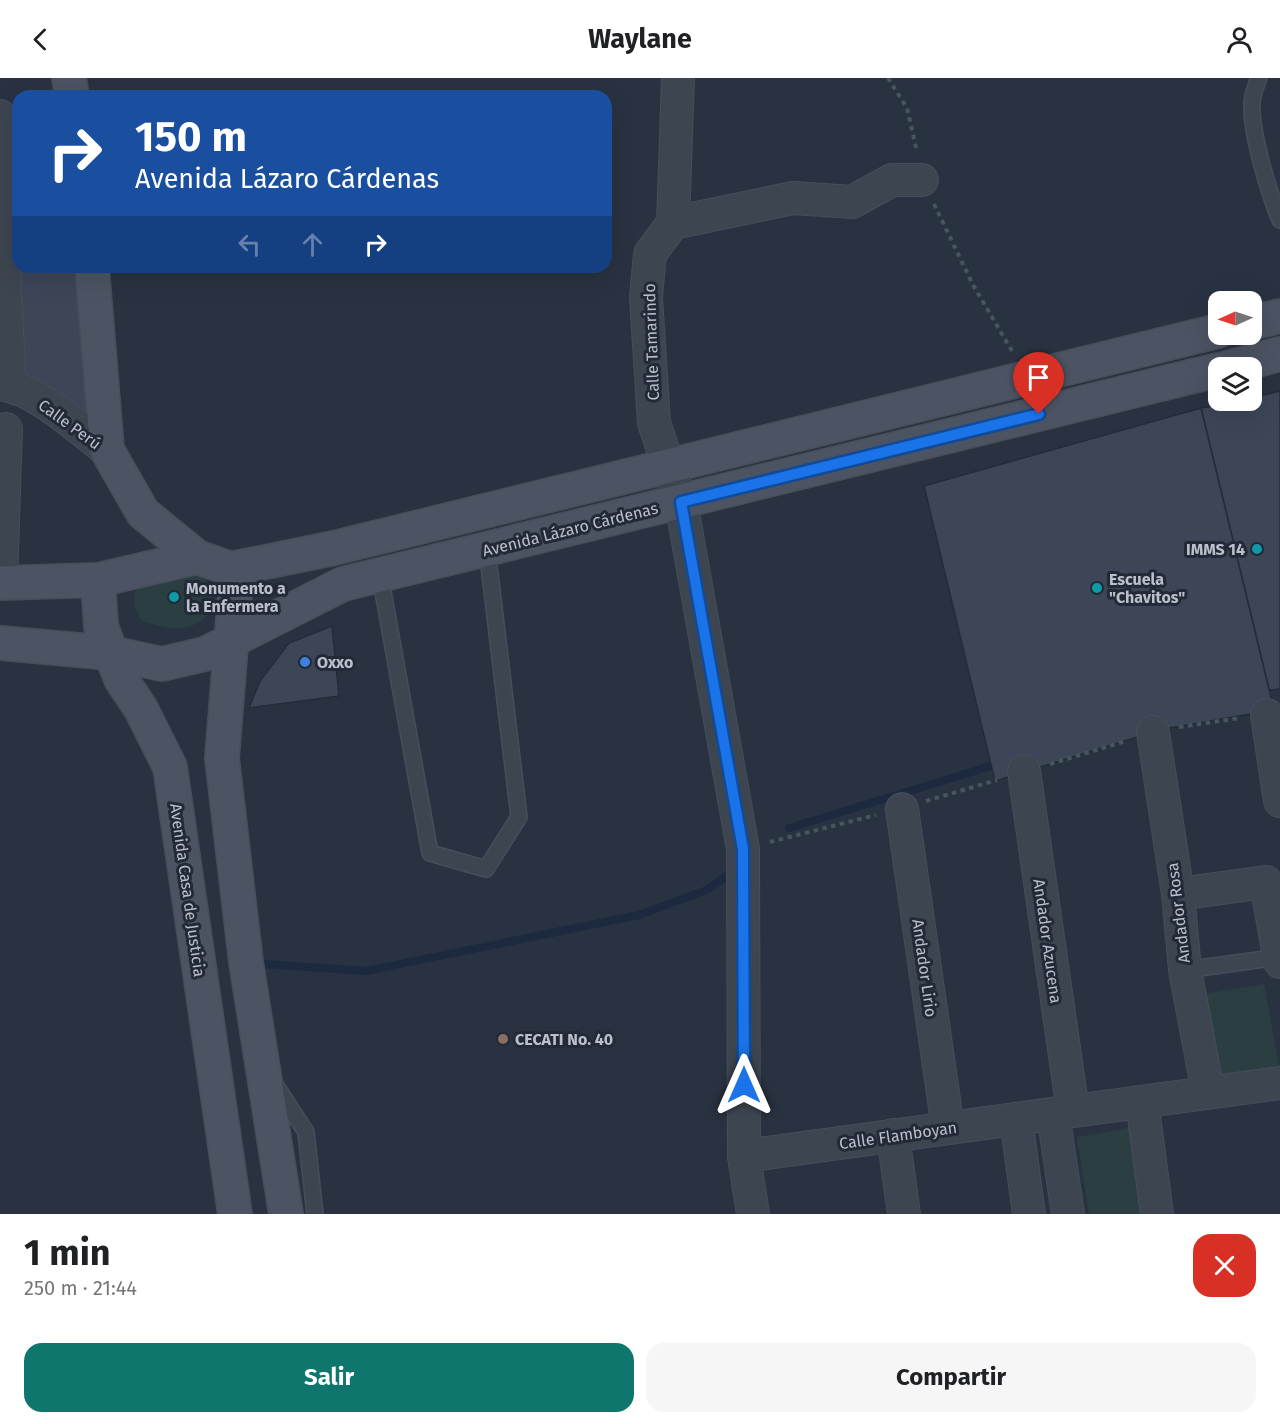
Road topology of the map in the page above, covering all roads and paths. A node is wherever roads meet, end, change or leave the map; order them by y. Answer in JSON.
{"nodes":[{"id":1,"x":678,"y":78,"type":"edge"},
{"id":2,"x":888,"y":78,"type":"edge"},
{"id":3,"x":1259,"y":78,"type":"edge"},
{"id":4,"x":0,"y":116,"type":"edge"},
{"id":5,"x":922,"y":180,"type":"junction"},
{"id":6,"x":1280,"y":220,"type":"edge"},
{"id":7,"x":673,"y":223,"type":"junction"},
{"id":8,"x":92,"y":273,"type":"edge"},
{"id":9,"x":1280,"y":316,"type":"edge"},
{"id":10,"x":1262,"y":320,"type":"edge"},
{"id":11,"x":1208,"y":333,"type":"edge"},
{"id":12,"x":1208,"y":372,"type":"edge"},
{"id":13,"x":1028,"y":378,"type":"junction"},
{"id":14,"x":5,"y":385,"type":"edge"},
{"id":15,"x":6,"y":429,"type":"dead end"},
{"id":16,"x":106,"y":450,"type":"junction"},
{"id":17,"x":669,"y":466,"type":"junction"},
{"id":18,"x":681,"y":502,"type":"junction"},
{"id":19,"x":143,"y":513,"type":"junction"},
{"id":20,"x":488,"y":549,"type":"junction"},
{"id":21,"x":197,"y":557,"type":"junction"},
{"id":22,"x":231,"y":569,"type":"junction"},
{"id":23,"x":137,"y":570,"type":"junction"},
{"id":24,"x":380,"y":575,"type":"junction"},
{"id":25,"x":98,"y":580,"type":"junction"},
{"id":26,"x":0,"y":583,"type":"edge"},
{"id":27,"x":230,"y":641,"type":"junction"},
{"id":28,"x":0,"y":643,"type":"edge"},
{"id":29,"x":111,"y":653,"type":"junction"},
{"id":30,"x":1267,"y":715,"type":"dead end"},
{"id":31,"x":1153,"y":732,"type":"dead end"},
{"id":32,"x":1024,"y":771,"type":"dead end"},
{"id":33,"x":1280,"y":801,"type":"edge"},
{"id":34,"x":902,"y":809,"type":"dead end"},
{"id":35,"x":1178,"y":894,"type":"junction"},
{"id":36,"x":1280,"y":960,"type":"edge"},
{"id":37,"x":1185,"y":970,"type":"junction"},
{"id":38,"x":262,"y":1064,"type":"junction"},
{"id":39,"x":1280,"y":1083,"type":"edge"},
{"id":40,"x":1208,"y":1092,"type":"junction"},
{"id":41,"x":1142,"y":1101,"type":"junction"},
{"id":42,"x":1063,"y":1112,"type":"junction"},
{"id":43,"x":1016,"y":1119,"type":"junction"},
{"id":44,"x":948,"y":1128,"type":"junction"},
{"id":45,"x":893,"y":1136,"type":"junction"},
{"id":46,"x":744,"y":1156,"type":"junction"},
{"id":47,"x":235,"y":1214,"type":"edge"},
{"id":48,"x":286,"y":1214,"type":"edge"},
{"id":49,"x":315,"y":1214,"type":"edge"},
{"id":50,"x":753,"y":1214,"type":"edge"},
{"id":51,"x":904,"y":1214,"type":"edge"},
{"id":52,"x":1029,"y":1214,"type":"edge"},
{"id":53,"x":1068,"y":1214,"type":"edge"},
{"id":54,"x":1157,"y":1214,"type":"edge"}],
"edges":[{"from":1,"to":7,"type":"street"},
{"from":2,"to":5,"type":"path"},
{"from":3,"to":6,"type":"lane"},
{"from":4,"to":14,"type":"street"},
{"from":5,"to":7,"type":"street"},
{"from":5,"to":13,"type":"path"},
{"from":7,"to":17,"type":"street","name":"Calle Tamarindo"},
{"from":8,"to":16,"type":"main road"},
{"from":9,"to":10,"type":"main road"},
{"from":11,"to":13,"type":"main road"},
{"from":12,"to":18,"type":"main road","name":"Avenida Lázaro Cárdenas"},
{"from":13,"to":17,"type":"main road"},
{"from":14,"to":16,"type":"street","name":"Calle Perú"},
{"from":15,"to":26,"type":"street"},
{"from":16,"to":19,"type":"main road","name":"Calle Perú"},
{"from":17,"to":18,"type":"street","name":"Calle Tamarindo"},
{"from":17,"to":22,"type":"main road"},
{"from":18,"to":20,"type":"main road","name":"Avenida Lázaro Cárdenas"},
{"from":18,"to":46,"type":"street","name":"Calle Tamarindo"},
{"from":19,"to":21,"type":"main road","name":"Calle Perú"},
{"from":19,"to":23,"type":"main road"},
{"from":20,"to":24,"type":"main road","name":"Avenida Lázaro Cárdenas"},
{"from":20,"to":24,"type":"lane"},
{"from":21,"to":22,"type":"main road"},
{"from":21,"to":23,"type":"main road"},
{"from":22,"to":27,"type":"main road"},
{"from":23,"to":25,"type":"main road"},
{"from":24,"to":27,"type":"main road","name":"Avenida Lázaro Cárdenas"},
{"from":25,"to":26,"type":"main road"},
{"from":25,"to":29,"type":"main road","name":"Avenida Casa de Justicia"},
{"from":27,"to":29,"type":"main road","name":"Avenida Lázaro Cárdenas"},
{"from":27,"to":38,"type":"main road"},
{"from":28,"to":29,"type":"main road","name":"Avenida Lázaro Cárdenas"},
{"from":29,"to":47,"type":"main road","name":"Avenida Casa de Justicia"},
{"from":30,"to":33,"type":"street"},
{"from":31,"to":35,"type":"street","name":"Andador Rosa"},
{"from":32,"to":42,"type":"street","name":"Andador Azucena"},
{"from":34,"to":44,"type":"street","name":"Andador Lirio"},
{"from":35,"to":36,"type":"street"},
{"from":35,"to":37,"type":"street","name":"Andador Rosa"},
{"from":36,"to":37,"type":"lane"},
{"from":37,"to":40,"type":"street","name":"Andador Rosa"},
{"from":38,"to":48,"type":"main road"},
{"from":38,"to":49,"type":"lane"},
{"from":39,"to":40,"type":"street","name":"Calle Flamboyan"},
{"from":40,"to":41,"type":"street","name":"Calle Flamboyan"},
{"from":41,"to":42,"type":"street","name":"Calle Flamboyan"},
{"from":41,"to":54,"type":"street"},
{"from":42,"to":43,"type":"street","name":"Calle Flamboyan"},
{"from":42,"to":53,"type":"street"},
{"from":43,"to":44,"type":"street","name":"Calle Flamboyan"},
{"from":43,"to":52,"type":"street"},
{"from":44,"to":45,"type":"street","name":"Calle Flamboyan"},
{"from":45,"to":46,"type":"street","name":"Calle Flamboyan"},
{"from":45,"to":51,"type":"street"},
{"from":46,"to":50,"type":"street","name":"Calle Tamarindo"}]}
